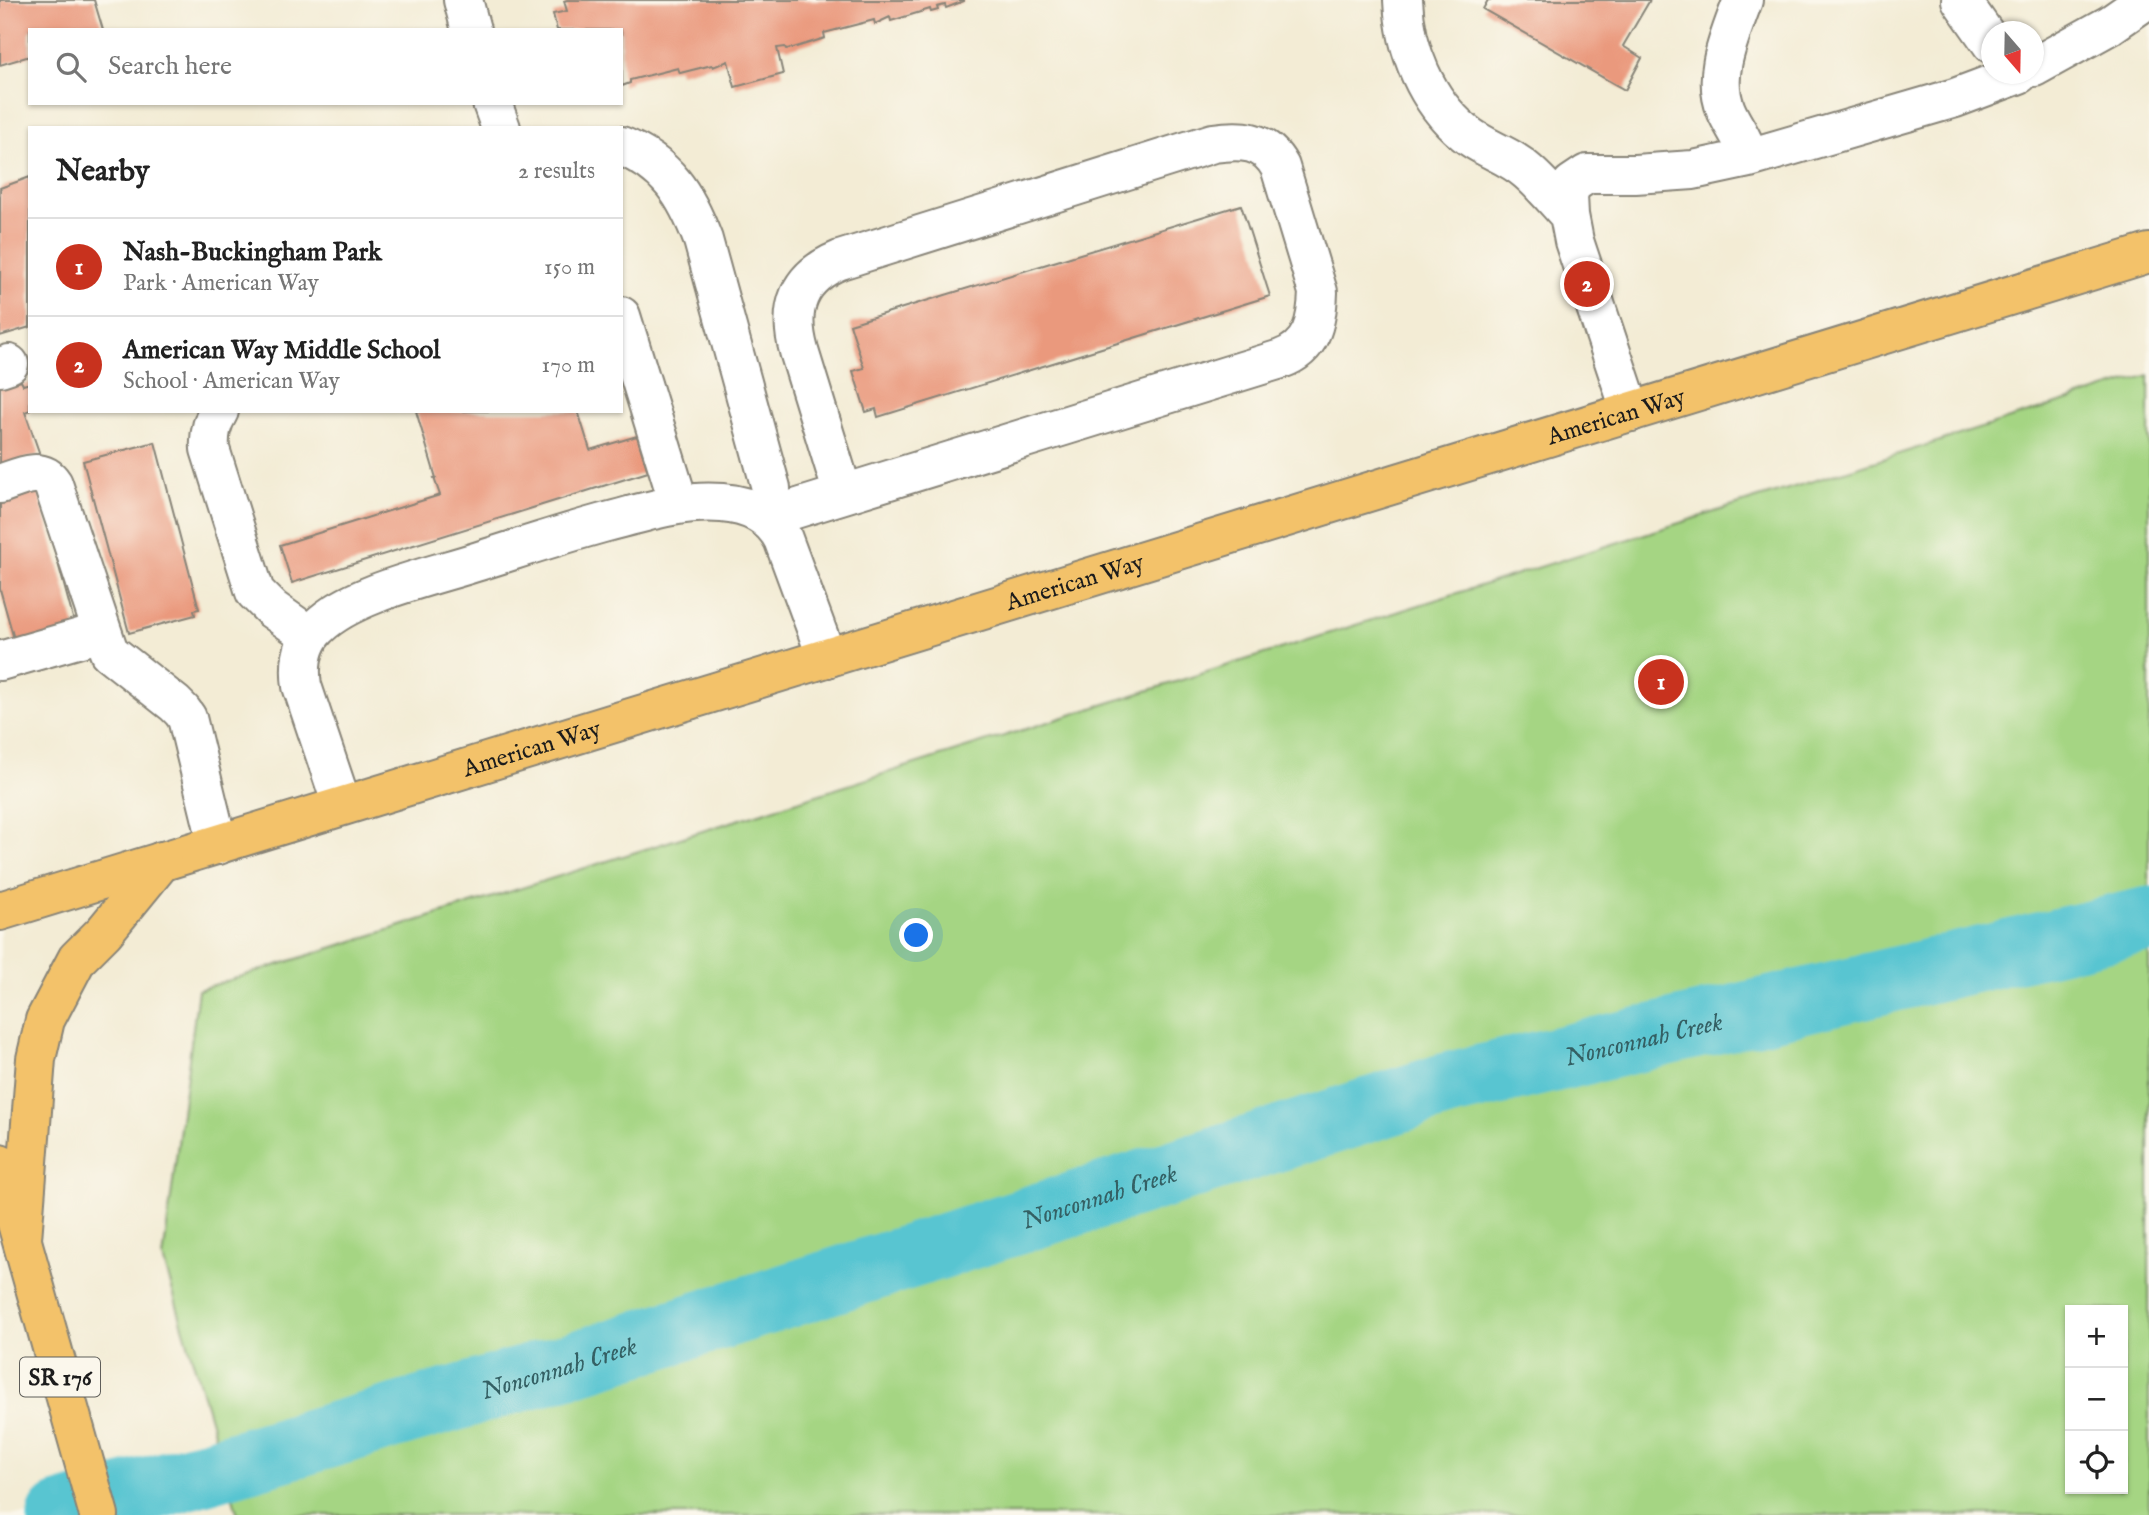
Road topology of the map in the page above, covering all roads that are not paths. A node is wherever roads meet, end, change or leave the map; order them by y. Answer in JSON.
{"nodes":[{"id":1,"x":463,"y":0,"type":"edge"},
{"id":2,"x":1403,"y":0,"type":"edge"},
{"id":3,"x":1743,"y":0,"type":"edge"},
{"id":4,"x":1961,"y":0,"type":"edge"},
{"id":5,"x":2146,"y":0,"type":"edge"},
{"id":6,"x":470,"y":28,"type":"edge"},
{"id":7,"x":1981,"y":28,"type":"edge"},
{"id":8,"x":2044,"y":60,"type":"edge"},
{"id":9,"x":1990,"y":84,"type":"edge"},
{"id":10,"x":493,"y":105,"type":"edge"},
{"id":11,"x":500,"y":126,"type":"edge"},
{"id":12,"x":623,"y":147,"type":"edge"},
{"id":13,"x":1749,"y":158,"type":"junction"},
{"id":14,"x":1569,"y":215,"type":"junction"},
{"id":15,"x":2149,"y":253,"type":"edge"},
{"id":16,"x":623,"y":322,"type":"edge"},
{"id":17,"x":1632,"y":412,"type":"junction"},
{"id":18,"x":218,"y":413,"type":"edge"},
{"id":19,"x":0,"y":484,"type":"edge"},
{"id":20,"x":843,"y":494,"type":"junction"},
{"id":21,"x":679,"y":504,"type":"junction"},
{"id":22,"x":766,"y":518,"type":"junction"},
{"id":23,"x":102,"y":632,"type":"junction"},
{"id":24,"x":310,"y":636,"type":"junction"},
{"id":25,"x":827,"y":658,"type":"junction"},
{"id":26,"x":0,"y":661,"type":"edge"},
{"id":27,"x":342,"y":805,"type":"junction"},
{"id":28,"x":218,"y":845,"type":"junction"},
{"id":29,"x":162,"y":861,"type":"junction"},
{"id":30,"x":0,"y":911,"type":"edge"},
{"id":31,"x":0,"y":1163,"type":"edge"},
{"id":32,"x":22,"y":1238,"type":"junction"},
{"id":33,"x":99,"y":1515,"type":"edge"}],
"edges":[{"from":1,"to":6,"type":"lane"},
{"from":2,"to":14,"type":"lane"},
{"from":3,"to":13,"type":"lane"},
{"from":4,"to":7,"type":"lane"},
{"from":5,"to":8,"type":"lane"},
{"from":9,"to":13,"type":"lane"},
{"from":10,"to":11,"type":"lane"},
{"from":12,"to":22,"type":"lane"},
{"from":13,"to":14,"type":"lane"},
{"from":14,"to":17,"type":"lane"},
{"from":15,"to":17,"type":"main road","name":"American Way"},
{"from":16,"to":21,"type":"lane"},
{"from":17,"to":25,"type":"main road","name":"American Way"},
{"from":18,"to":24,"type":"lane"},
{"from":19,"to":23,"type":"lane"},
{"from":20,"to":20,"type":"lane"},
{"from":20,"to":22,"type":"lane"},
{"from":21,"to":22,"type":"lane"},
{"from":21,"to":24,"type":"lane"},
{"from":22,"to":25,"type":"lane"},
{"from":23,"to":26,"type":"lane"},
{"from":23,"to":28,"type":"lane"},
{"from":24,"to":27,"type":"lane"},
{"from":25,"to":27,"type":"main road","name":"American Way"},
{"from":27,"to":28,"type":"main road","name":"American Way"},
{"from":28,"to":29,"type":"main road","name":"American Way"},
{"from":29,"to":30,"type":"main road","name":"American Way"},
{"from":29,"to":32,"type":"main road"},
{"from":31,"to":32,"type":"main road","number":"SR 176"},
{"from":32,"to":33,"type":"main road","number":"SR 176"}]}
